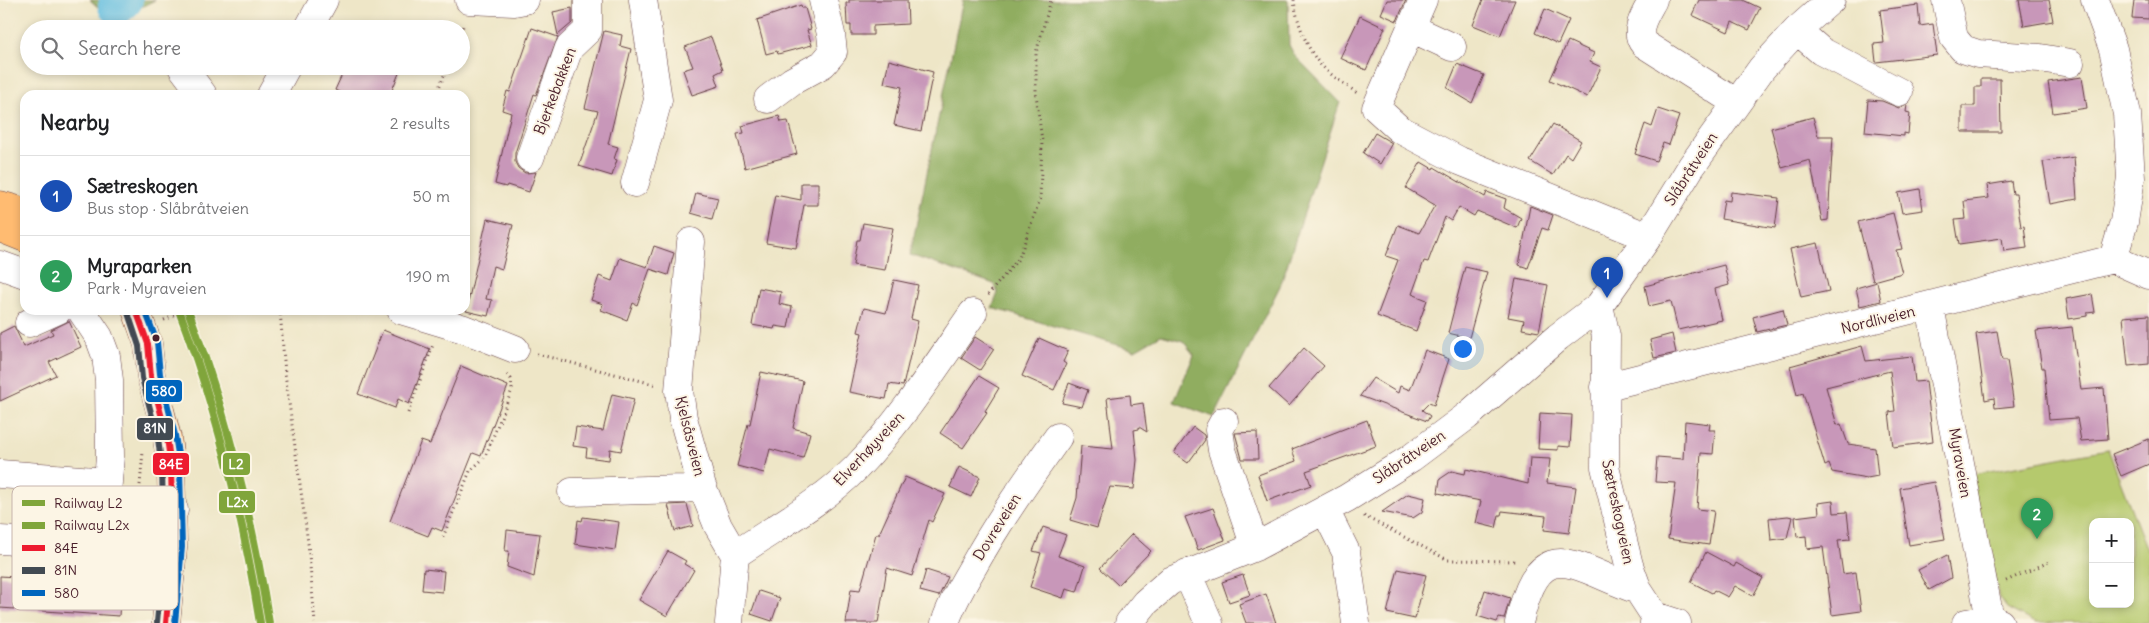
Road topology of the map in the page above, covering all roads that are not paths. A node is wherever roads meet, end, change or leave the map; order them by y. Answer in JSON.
{"nodes":[{"id":1,"x":324,"y":0,"type":"edge"},
{"id":2,"x":469,"y":0,"type":"edge"},
{"id":3,"x":525,"y":0,"type":"edge"},
{"id":4,"x":588,"y":0,"type":"edge"},
{"id":5,"x":643,"y":0,"type":"edge"},
{"id":6,"x":823,"y":0,"type":"edge"},
{"id":7,"x":1423,"y":0,"type":"edge"},
{"id":8,"x":1653,"y":0,"type":"edge"},
{"id":9,"x":1831,"y":0,"type":"edge"},
{"id":10,"x":1946,"y":0,"type":"edge"},
{"id":11,"x":2095,"y":0,"type":"edge"},
{"id":12,"x":313,"y":20,"type":"edge"},
{"id":13,"x":1411,"y":28,"type":"junction"},
{"id":14,"x":1797,"y":30,"type":"junction"},
{"id":15,"x":1452,"y":47,"type":"dead end"},
{"id":16,"x":2070,"y":63,"type":"dead end"},
{"id":17,"x":188,"y":75,"type":"edge"},
{"id":18,"x":282,"y":75,"type":"edge"},
{"id":19,"x":199,"y":90,"type":"edge"},
{"id":20,"x":274,"y":90,"type":"edge"},
{"id":21,"x":1899,"y":92,"type":"dead end"},
{"id":22,"x":768,"y":98,"type":"dead end"},
{"id":23,"x":1736,"y":102,"type":"junction"},
{"id":24,"x":530,"y":158,"type":"dead end"},
{"id":25,"x":635,"y":183,"type":"dead end"},
{"id":26,"x":0,"y":205,"type":"edge"},
{"id":27,"x":20,"y":211,"type":"edge"},
{"id":28,"x":0,"y":228,"type":"edge"},
{"id":29,"x":20,"y":236,"type":"edge"},
{"id":30,"x":1648,"y":237,"type":"junction"},
{"id":31,"x":691,"y":242,"type":"dead end"},
{"id":32,"x":2112,"y":260,"type":"junction"},
{"id":33,"x":0,"y":265,"type":"edge"},
{"id":34,"x":20,"y":272,"type":"edge"},
{"id":35,"x":2149,"y":275,"type":"edge"},
{"id":36,"x":1599,"y":306,"type":"junction"},
{"id":37,"x":1930,"y":306,"type":"junction"},
{"id":38,"x":973,"y":312,"type":"road end"},
{"id":39,"x":47,"y":315,"type":"edge"},
{"id":40,"x":84,"y":315,"type":"edge"},
{"id":41,"x":118,"y":315,"type":"edge"},
{"id":42,"x":138,"y":315,"type":"edge"},
{"id":43,"x":418,"y":315,"type":"edge"},
{"id":44,"x":29,"y":323,"type":"dead end"},
{"id":45,"x":508,"y":358,"type":"road end"},
{"id":46,"x":151,"y":376,"type":"junction"},
{"id":47,"x":1604,"y":387,"type":"junction"},
{"id":48,"x":1224,"y":421,"type":"dead end"},
{"id":49,"x":1058,"y":437,"type":"dead end"},
{"id":50,"x":0,"y":474,"type":"edge"},
{"id":51,"x":65,"y":486,"type":"edge"},
{"id":52,"x":108,"y":486,"type":"edge"},
{"id":53,"x":172,"y":486,"type":"edge"},
{"id":54,"x":702,"y":486,"type":"junction"},
{"id":55,"x":572,"y":492,"type":"dead end"},
{"id":56,"x":1336,"y":504,"type":"junction"},
{"id":57,"x":1255,"y":547,"type":"junction"},
{"id":58,"x":735,"y":555,"type":"junction"},
{"id":59,"x":1187,"y":573,"type":"junction"},
{"id":60,"x":1638,"y":590,"type":"junction"},
{"id":61,"x":167,"y":610,"type":"edge"},
{"id":62,"x":1662,"y":621,"type":"edge"},
{"id":63,"x":1985,"y":622,"type":"edge"},
{"id":64,"x":166,"y":623,"type":"edge"},
{"id":65,"x":729,"y":623,"type":"edge"},
{"id":66,"x":945,"y":623,"type":"edge"},
{"id":67,"x":1129,"y":623,"type":"edge"},
{"id":68,"x":1210,"y":623,"type":"edge"},
{"id":69,"x":1356,"y":623,"type":"edge"},
{"id":70,"x":1519,"y":623,"type":"edge"}],
"edges":[{"from":1,"to":12,"type":"street"},
{"from":2,"to":3,"type":"street"},
{"from":4,"to":24,"type":"street","name":"Bjerkebakken"},
{"from":5,"to":25,"type":"street"},
{"from":6,"to":22,"type":"street"},
{"from":7,"to":13,"type":"street"},
{"from":8,"to":23,"type":"street"},
{"from":9,"to":14,"type":"street","name":"Slåbråtveien"},
{"from":10,"to":16,"type":"street"},
{"from":11,"to":32,"type":"street"},
{"from":13,"to":15,"type":"street"},
{"from":13,"to":30,"type":"street"},
{"from":14,"to":21,"type":"street"},
{"from":14,"to":23,"type":"street","name":"Slåbråtveien"},
{"from":17,"to":19,"type":"street"},
{"from":18,"to":20,"type":"street"},
{"from":23,"to":30,"type":"street","name":"Slåbråtveien"},
{"from":26,"to":27,"type":"main road"},
{"from":28,"to":29,"type":"main road"},
{"from":30,"to":36,"type":"street","name":"Slåbråtveien"},
{"from":31,"to":54,"type":"street","name":"Kjelsåsveien"},
{"from":32,"to":35,"type":"street"},
{"from":32,"to":37,"type":"street","name":"Nordliveien"},
{"from":33,"to":34,"type":"street"},
{"from":36,"to":47,"type":"street","name":"Sætreskogveien"},
{"from":36,"to":56,"type":"street","name":"Slåbråtveien"},
{"from":37,"to":47,"type":"street","name":"Nordliveien"},
{"from":37,"to":63,"type":"street","name":"Myraveien"},
{"from":38,"to":58,"type":"street","name":"Elverhøyveien"},
{"from":39,"to":44,"type":"street"},
{"from":40,"to":52,"type":"street"},
{"from":41,"to":46,"type":"main road"},
{"from":42,"to":46,"type":"main road"},
{"from":43,"to":45,"type":"street"},
{"from":46,"to":53,"type":"main road"},
{"from":47,"to":60,"type":"street","name":"Sætreskogveien"},
{"from":48,"to":57,"type":"street"},
{"from":49,"to":66,"type":"street","name":"Dovreveien"},
{"from":50,"to":51,"type":"street"},
{"from":54,"to":55,"type":"street"},
{"from":54,"to":58,"type":"street","name":"Kjelsåsveien"},
{"from":56,"to":57,"type":"street","name":"Slåbråtveien"},
{"from":56,"to":69,"type":"street"},
{"from":57,"to":59,"type":"street","name":"Slåbråtveien"},
{"from":58,"to":65,"type":"street"},
{"from":59,"to":67,"type":"street","name":"Slåbråtveien"},
{"from":59,"to":68,"type":"street"},
{"from":60,"to":62,"type":"street","name":"Sætreskogveien"},
{"from":60,"to":70,"type":"street"},
{"from":61,"to":64,"type":"main road"}]}
